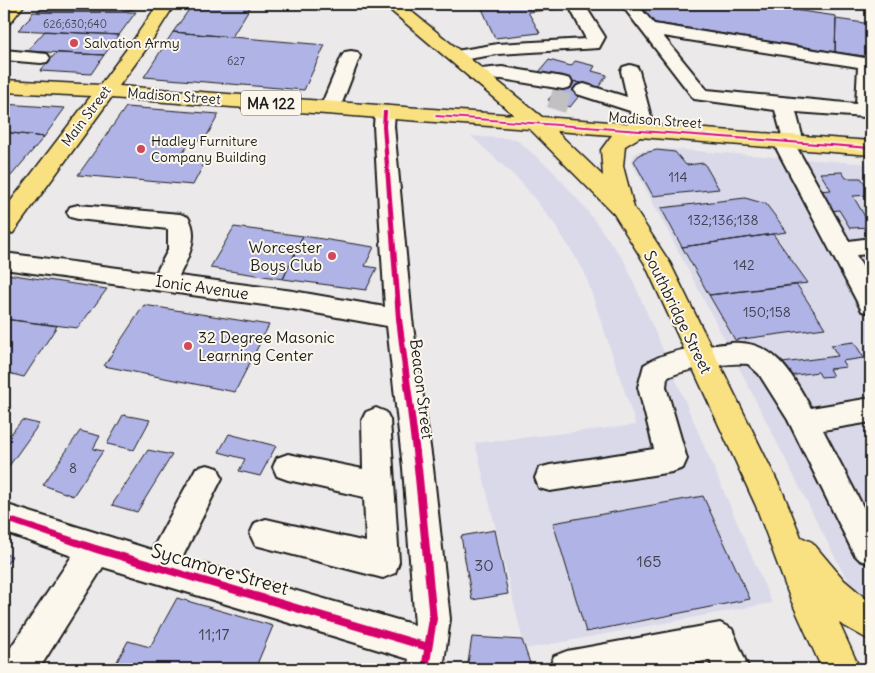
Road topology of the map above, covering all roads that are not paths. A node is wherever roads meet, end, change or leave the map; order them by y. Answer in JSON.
{"nodes":[{"id":1,"x":16,"y":4,"type":"edge"},
{"id":2,"x":166,"y":4,"type":"edge"},
{"id":3,"x":392,"y":4,"type":"edge"},
{"id":4,"x":576,"y":4,"type":"edge"},
{"id":5,"x":629,"y":4,"type":"edge"},
{"id":6,"x":4,"y":19,"type":"edge"},
{"id":7,"x":648,"y":28,"type":"junction"},
{"id":8,"x":12,"y":51,"type":"edge"},
{"id":9,"x":351,"y":56,"type":"dead end"},
{"id":10,"x":456,"y":56,"type":"junction"},
{"id":11,"x":41,"y":58,"type":"dead end"},
{"id":12,"x":630,"y":72,"type":"dead end"},
{"id":13,"x":477,"y":74,"type":"junction"},
{"id":14,"x":4,"y":86,"type":"edge"},
{"id":15,"x":104,"y":91,"type":"junction"},
{"id":16,"x":504,"y":96,"type":"junction"},
{"id":17,"x":578,"y":97,"type":"tunnel mouth"},
{"id":18,"x":784,"y":105,"type":"junction"},
{"id":19,"x":638,"y":107,"type":"junction"},
{"id":20,"x":330,"y":108,"type":"junction"},
{"id":21,"x":385,"y":112,"type":"junction"},
{"id":22,"x":438,"y":116,"type":"junction"},
{"id":23,"x":537,"y":124,"type":"junction"},
{"id":24,"x":635,"y":131,"type":"junction"},
{"id":25,"x":788,"y":142,"type":"junction"},
{"id":26,"x":871,"y":148,"type":"edge"},
{"id":27,"x":622,"y":209,"type":"junction"},
{"id":28,"x":78,"y":212,"type":"dead end"},
{"id":29,"x":4,"y":227,"type":"edge"},
{"id":30,"x":4,"y":261,"type":"edge"},
{"id":31,"x":163,"y":282,"type":"junction"},
{"id":32,"x":871,"y":304,"type":"edge"},
{"id":33,"x":399,"y":319,"type":"junction"},
{"id":34,"x":702,"y":358,"type":"junction"},
{"id":35,"x":871,"y":410,"type":"edge"},
{"id":36,"x":376,"y":420,"type":"dead end"},
{"id":37,"x":804,"y":421,"type":"junction"},
{"id":38,"x":288,"y":467,"type":"dead end"},
{"id":39,"x":207,"y":478,"type":"dead end"},
{"id":40,"x":550,"y":478,"type":"dead end"},
{"id":41,"x":379,"y":486,"type":"junction"},
{"id":42,"x":772,"y":506,"type":"junction"},
{"id":43,"x":4,"y":518,"type":"edge"},
{"id":44,"x":266,"y":534,"type":"dead end"},
{"id":45,"x":96,"y":549,"type":"junction"},
{"id":46,"x":871,"y":549,"type":"edge"},
{"id":47,"x":160,"y":567,"type":"junction"},
{"id":48,"x":871,"y":623,"type":"edge"},
{"id":49,"x":427,"y":658,"type":"edge"},
{"id":50,"x":18,"y":669,"type":"edge"},
{"id":51,"x":567,"y":669,"type":"edge"},
{"id":52,"x":731,"y":669,"type":"edge"},
{"id":53,"x":841,"y":669,"type":"edge"}],
"edges":[{"from":1,"to":6,"type":"main road"},
{"from":2,"to":15,"type":"main road","name":"Main Street"},
{"from":3,"to":10,"type":"main road","name":"Southbridge Street"},
{"from":4,"to":10,"type":"street"},
{"from":5,"to":7,"type":"street"},
{"from":7,"to":18,"type":"street"},
{"from":7,"to":18,"type":"street"},
{"from":8,"to":11,"type":"street"},
{"from":9,"to":20,"type":"street"},
{"from":10,"to":13,"type":"main road","name":"Southbridge Street"},
{"from":12,"to":19,"type":"street"},
{"from":13,"to":16,"type":"main road","name":"Southbridge Street"},
{"from":13,"to":16,"type":"street"},
{"from":13,"to":22,"type":"main road"},
{"from":14,"to":15,"type":"main road","number":"MA 122"},
{"from":15,"to":20,"type":"main road","name":"Madison Street","number":"MA 122"},
{"from":15,"to":29,"type":"main road","name":"Main Street"},
{"from":16,"to":23,"type":"main road","name":"Southbridge Street"},
{"from":17,"to":19,"type":"street"},
{"from":18,"to":25,"type":"street"},
{"from":19,"to":24,"type":"street"},
{"from":20,"to":21,"type":"main road","name":"Madison Street","number":"MA 122"},
{"from":21,"to":22,"type":"main road","name":"Madison Street","number":"MA 122"},
{"from":21,"to":33,"type":"street","name":"Beacon Street"},
{"from":22,"to":23,"type":"main road","name":"Madison Street","number":"MA 122"},
{"from":23,"to":24,"type":"main road","name":"Madison Street","number":"MA 122"},
{"from":23,"to":27,"type":"main road","name":"Southbridge Street"},
{"from":24,"to":25,"type":"main road","name":"Madison Street","number":"MA 122"},
{"from":24,"to":27,"type":"main road"},
{"from":25,"to":26,"type":"main road","name":"Madison Street","number":"MA 122"},
{"from":25,"to":32,"type":"street"},
{"from":27,"to":34,"type":"main road","name":"Southbridge Street"},
{"from":28,"to":31,"type":"street"},
{"from":30,"to":31,"type":"street","name":"Ionic Avenue"},
{"from":31,"to":33,"type":"street","name":"Ionic Avenue"},
{"from":33,"to":49,"type":"street","name":"Beacon Street"},
{"from":34,"to":37,"type":"street"},
{"from":34,"to":40,"type":"street"},
{"from":34,"to":42,"type":"main road","name":"Southbridge Street"},
{"from":35,"to":37,"type":"street"},
{"from":36,"to":41,"type":"street"},
{"from":37,"to":46,"type":"street"},
{"from":38,"to":41,"type":"street"},
{"from":39,"to":47,"type":"street"},
{"from":41,"to":44,"type":"street"},
{"from":42,"to":48,"type":"main road","name":"Southbridge Street"},
{"from":42,"to":53,"type":"main road","name":"Southbridge Street"},
{"from":43,"to":45,"type":"street","name":"Sycamore Street"},
{"from":45,"to":47,"type":"street","name":"Sycamore Street"},
{"from":45,"to":50,"type":"street"},
{"from":47,"to":49,"type":"street","name":"Sycamore Street"},
{"from":51,"to":52,"type":"street"}]}
